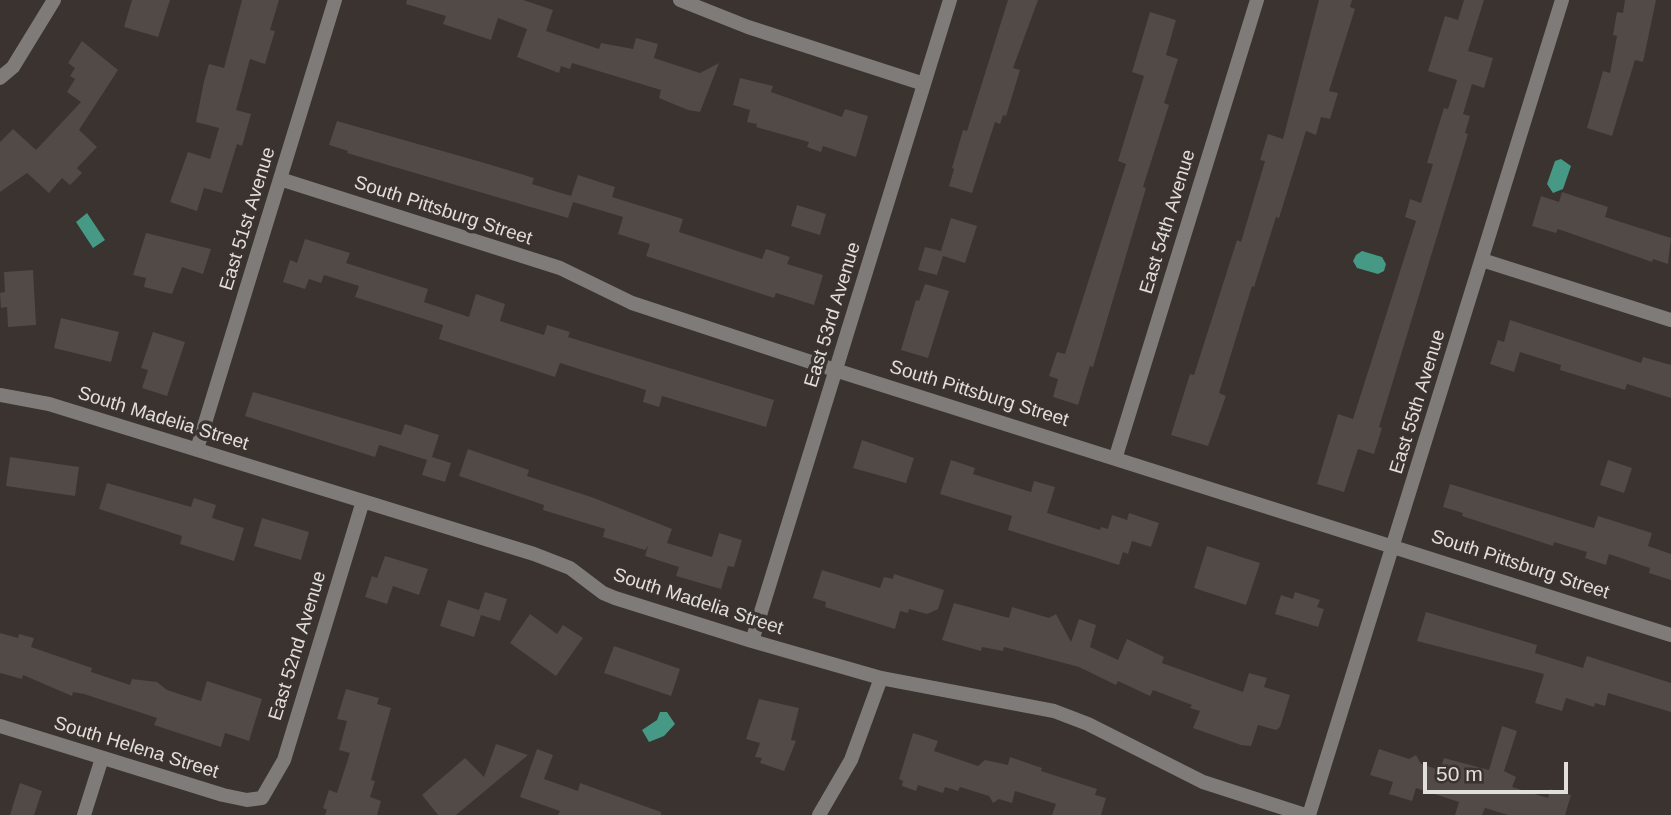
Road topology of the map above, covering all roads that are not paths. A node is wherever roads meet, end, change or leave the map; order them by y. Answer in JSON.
{"nodes":[{"id":1,"x":54,"y":0,"type":"edge"},
{"id":2,"x":335,"y":0,"type":"edge"},
{"id":3,"x":680,"y":0,"type":"edge"},
{"id":4,"x":950,"y":0,"type":"edge"},
{"id":5,"x":1257,"y":0,"type":"edge"},
{"id":6,"x":1562,"y":0,"type":"edge"},
{"id":7,"x":0,"y":78,"type":"edge"},
{"id":8,"x":924,"y":84,"type":"junction"},
{"id":9,"x":280,"y":179,"type":"junction"},
{"id":10,"x":1482,"y":260,"type":"junction"},
{"id":11,"x":1671,"y":320,"type":"edge"},
{"id":12,"x":835,"y":370,"type":"junction"},
{"id":13,"x":0,"y":395,"type":"edge"},
{"id":14,"x":197,"y":449,"type":"junction"},
{"id":15,"x":1115,"y":456,"type":"junction"},
{"id":16,"x":363,"y":501,"type":"junction"},
{"id":17,"x":1395,"y":545,"type":"junction"},
{"id":18,"x":1671,"y":635,"type":"edge"},
{"id":19,"x":752,"y":640,"type":"junction"},
{"id":20,"x":881,"y":678,"type":"junction"},
{"id":21,"x":0,"y":726,"type":"edge"},
{"id":22,"x":102,"y":758,"type":"junction"},
{"id":23,"x":262,"y":798,"type":"joint"},
{"id":24,"x":84,"y":815,"type":"edge"},
{"id":25,"x":819,"y":815,"type":"edge"},
{"id":26,"x":1307,"y":815,"type":"edge"}],
"edges":[{"from":1,"to":7,"type":"street"},
{"from":2,"to":9,"type":"street","name":"East 51st Avenue"},
{"from":3,"to":8,"type":"street"},
{"from":4,"to":8,"type":"street","name":"East 53rd Avenue"},
{"from":5,"to":15,"type":"street","name":"East 54th Avenue"},
{"from":6,"to":10,"type":"street","name":"East 55th Avenue"},
{"from":8,"to":12,"type":"street","name":"East 53rd Avenue"},
{"from":9,"to":12,"type":"street","name":"South Pittsburg Street"},
{"from":9,"to":14,"type":"street","name":"East 51st Avenue"},
{"from":10,"to":11,"type":"street"},
{"from":10,"to":17,"type":"street","name":"East 55th Avenue"},
{"from":12,"to":15,"type":"street","name":"South Pittsburg Street"},
{"from":12,"to":19,"type":"street","name":"East 53rd Avenue"},
{"from":13,"to":14,"type":"street","name":"South Madelia Street"},
{"from":14,"to":16,"type":"street","name":"South Madelia Street"},
{"from":15,"to":17,"type":"street","name":"South Pittsburg Street"},
{"from":16,"to":19,"type":"street","name":"South Madelia Street"},
{"from":16,"to":23,"type":"street","name":"East 52nd Avenue"},
{"from":17,"to":18,"type":"street","name":"South Pittsburg Street"},
{"from":17,"to":26,"type":"street","name":"East 55th Avenue"},
{"from":19,"to":20,"type":"street","name":"South Madelia Street"},
{"from":20,"to":25,"type":"street"},
{"from":20,"to":26,"type":"street","name":"South Madelia Street"},
{"from":21,"to":22,"type":"street","name":"South Helena Street"},
{"from":22,"to":23,"type":"street","name":"South Helena Street"},
{"from":22,"to":24,"type":"street"}]}
